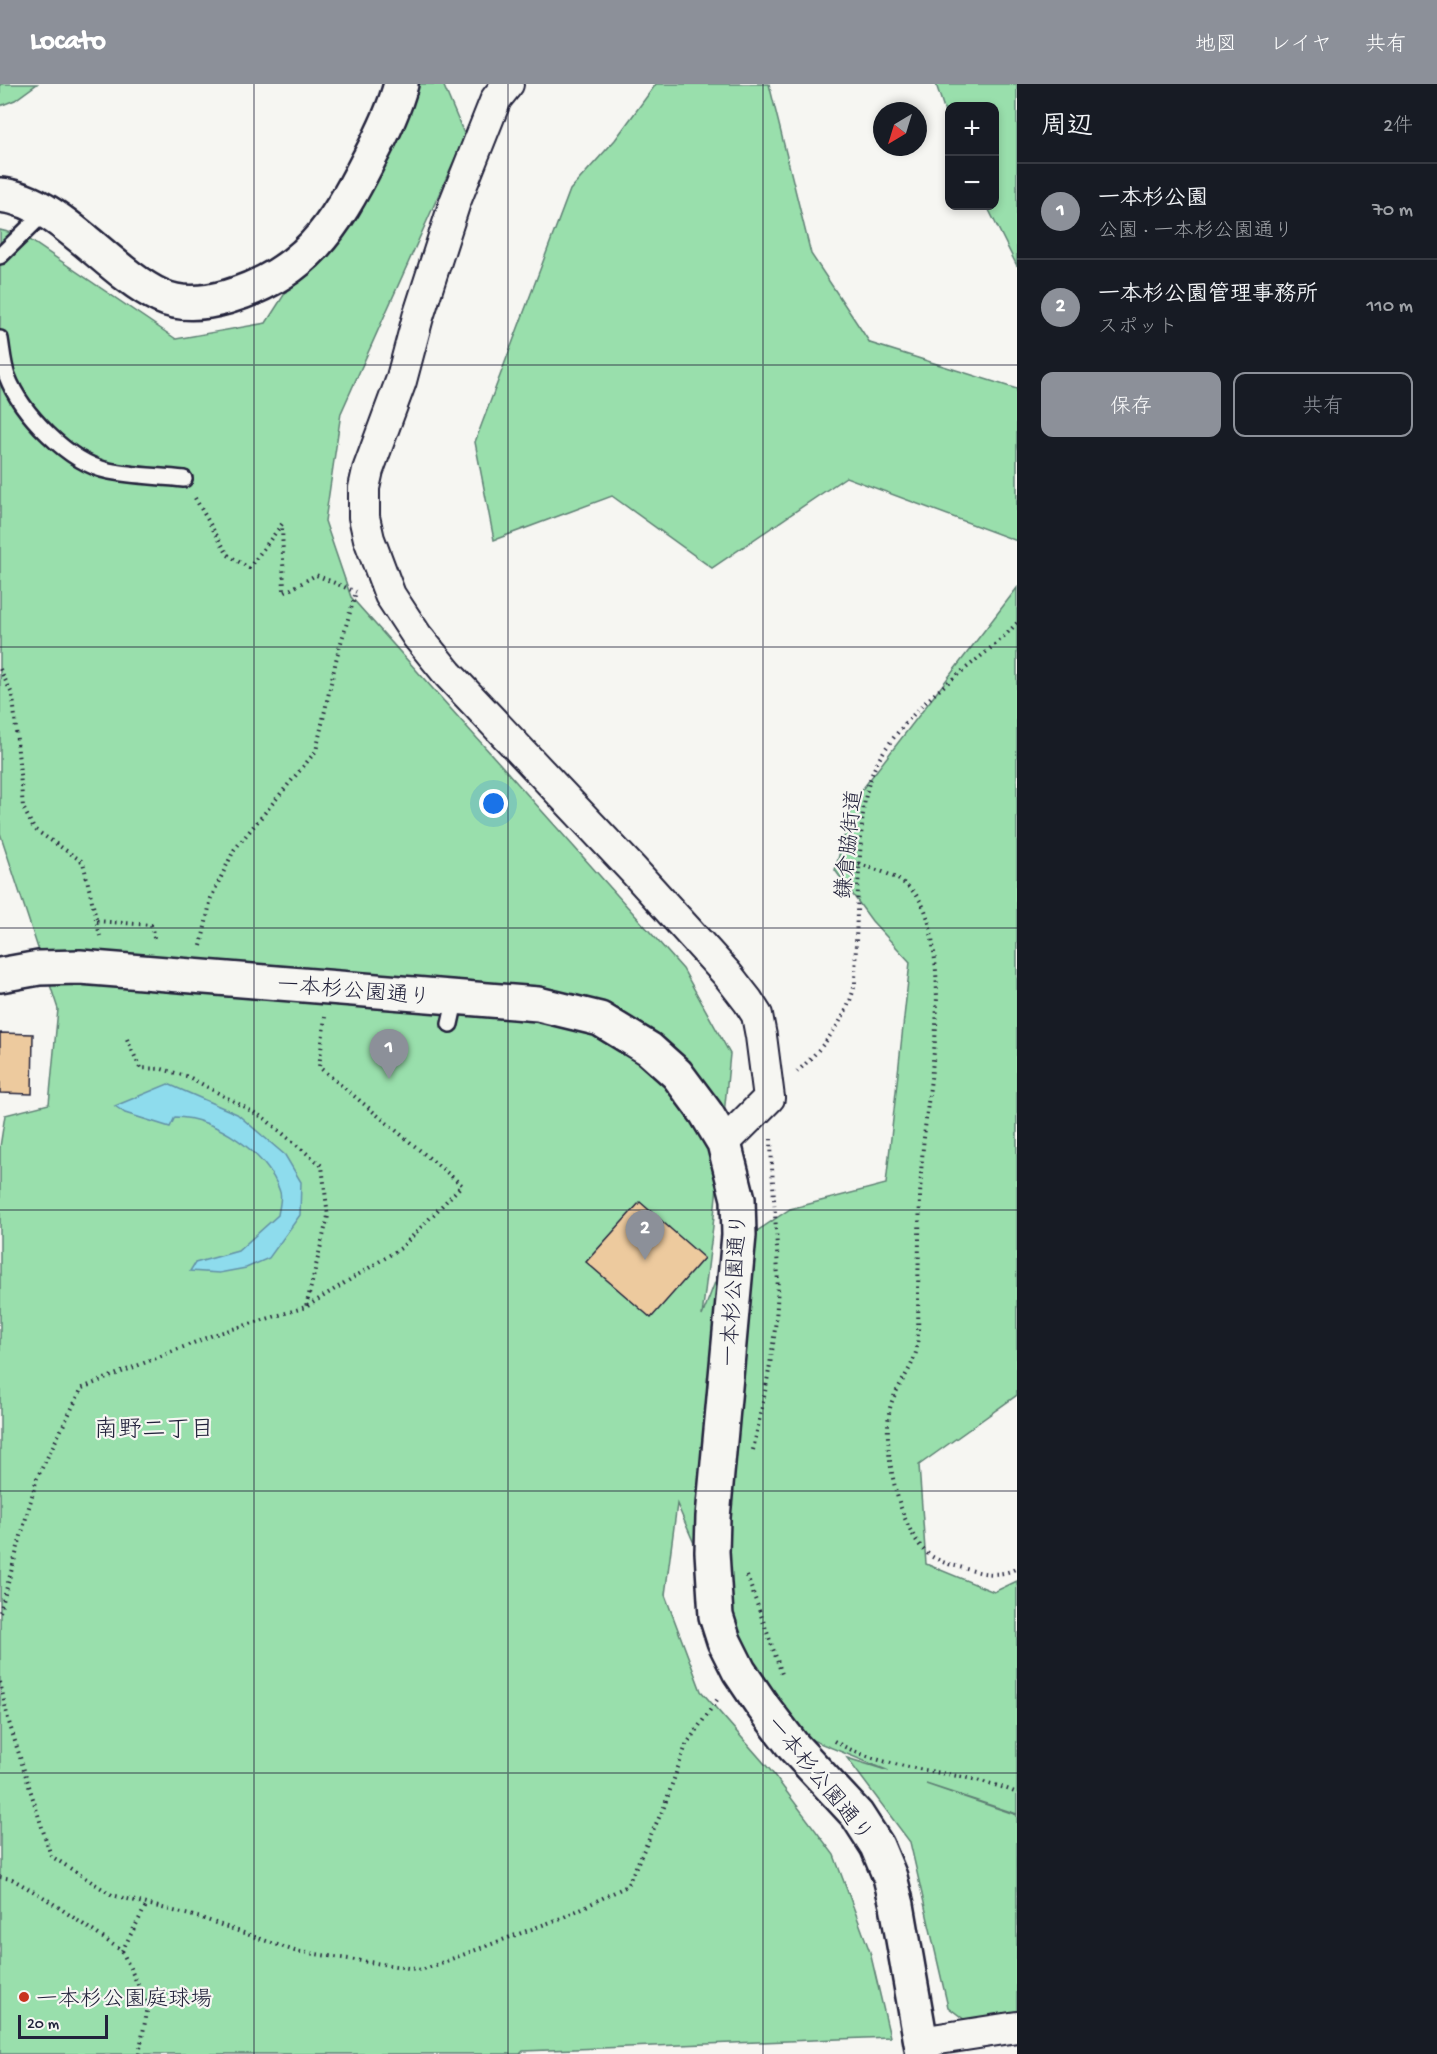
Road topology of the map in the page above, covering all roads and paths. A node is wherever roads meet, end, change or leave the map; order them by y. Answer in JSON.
{"nodes":[{"id":1,"x":401,"y":84,"type":"edge"},
{"id":2,"x":508,"y":84,"type":"edge"},
{"id":3,"x":0,"y":195,"type":"edge"},
{"id":4,"x":46,"y":211,"type":"junction"},
{"id":5,"x":0,"y":256,"type":"edge"},
{"id":6,"x":0,"y":339,"type":"edge"},
{"id":7,"x":184,"y":479,"type":"joint"},
{"id":8,"x":369,"y":538,"type":"junction"},
{"id":9,"x":356,"y":592,"type":"junction"},
{"id":10,"x":1017,"y":622,"type":"edge"},
{"id":11,"x":0,"y":669,"type":"edge"},
{"id":12,"x":859,"y":864,"type":"junction"},
{"id":13,"x":97,"y":921,"type":"junction"},
{"id":14,"x":100,"y":936,"type":"dead end"},
{"id":15,"x":157,"y":952,"type":"dead end"},
{"id":16,"x":200,"y":953,"type":"dead end"},
{"id":17,"x":0,"y":975,"type":"edge"},
{"id":18,"x":326,"y":1008,"type":"dead end"},
{"id":19,"x":127,"y":1039,"type":"dead end"},
{"id":20,"x":769,"y":1098,"type":"junction"},
{"id":21,"x":724,"y":1143,"type":"junction"},
{"id":22,"x":306,"y":1307,"type":"junction"},
{"id":23,"x":751,"y":1461,"type":"dead end"},
{"id":24,"x":1017,"y":1568,"type":"edge"},
{"id":25,"x":746,"y":1573,"type":"dead end"},
{"id":26,"x":0,"y":1612,"type":"edge"},
{"id":27,"x":0,"y":1682,"type":"edge"},
{"id":28,"x":785,"y":1683,"type":"dead end"},
{"id":29,"x":722,"y":1693,"type":"dead end"},
{"id":30,"x":831,"y":1740,"type":"dead end"},
{"id":31,"x":1017,"y":1793,"type":"edge"},
{"id":32,"x":0,"y":1877,"type":"edge"},
{"id":33,"x":147,"y":1904,"type":"junction"},
{"id":34,"x":122,"y":1950,"type":"junction"},
{"id":35,"x":1017,"y":2027,"type":"edge"},
{"id":36,"x":922,"y":2048,"type":"edge"},
{"id":37,"x":139,"y":2054,"type":"edge"}],
"edges":[{"from":1,"to":4,"type":"street"},
{"from":2,"to":8,"type":"street"},
{"from":3,"to":4,"type":"street"},
{"from":4,"to":5,"type":"lane"},
{"from":6,"to":7,"type":"lane"},
{"from":7,"to":9,"type":"path"},
{"from":8,"to":9,"type":"path"},
{"from":8,"to":20,"type":"street"},
{"from":9,"to":16,"type":"path"},
{"from":10,"to":12,"type":"path","name":"鎌倉脇街道"},
{"from":11,"to":13,"type":"path"},
{"from":12,"to":20,"type":"path","name":"鎌倉脇街道"},
{"from":12,"to":24,"type":"path"},
{"from":13,"to":14,"type":"path"},
{"from":13,"to":15,"type":"path"},
{"from":17,"to":21,"type":"street","name":"一本杉公園通り"},
{"from":18,"to":22,"type":"path"},
{"from":19,"to":22,"type":"path"},
{"from":20,"to":21,"type":"street"},
{"from":20,"to":23,"type":"path"},
{"from":21,"to":36,"type":"street","name":"一本杉公園通り"},
{"from":22,"to":26,"type":"path"},
{"from":25,"to":28,"type":"path"},
{"from":27,"to":33,"type":"path"},
{"from":29,"to":33,"type":"path"},
{"from":30,"to":31,"type":"path"},
{"from":32,"to":34,"type":"path"},
{"from":33,"to":34,"type":"path"},
{"from":34,"to":37,"type":"path"},
{"from":35,"to":36,"type":"street"}]}
